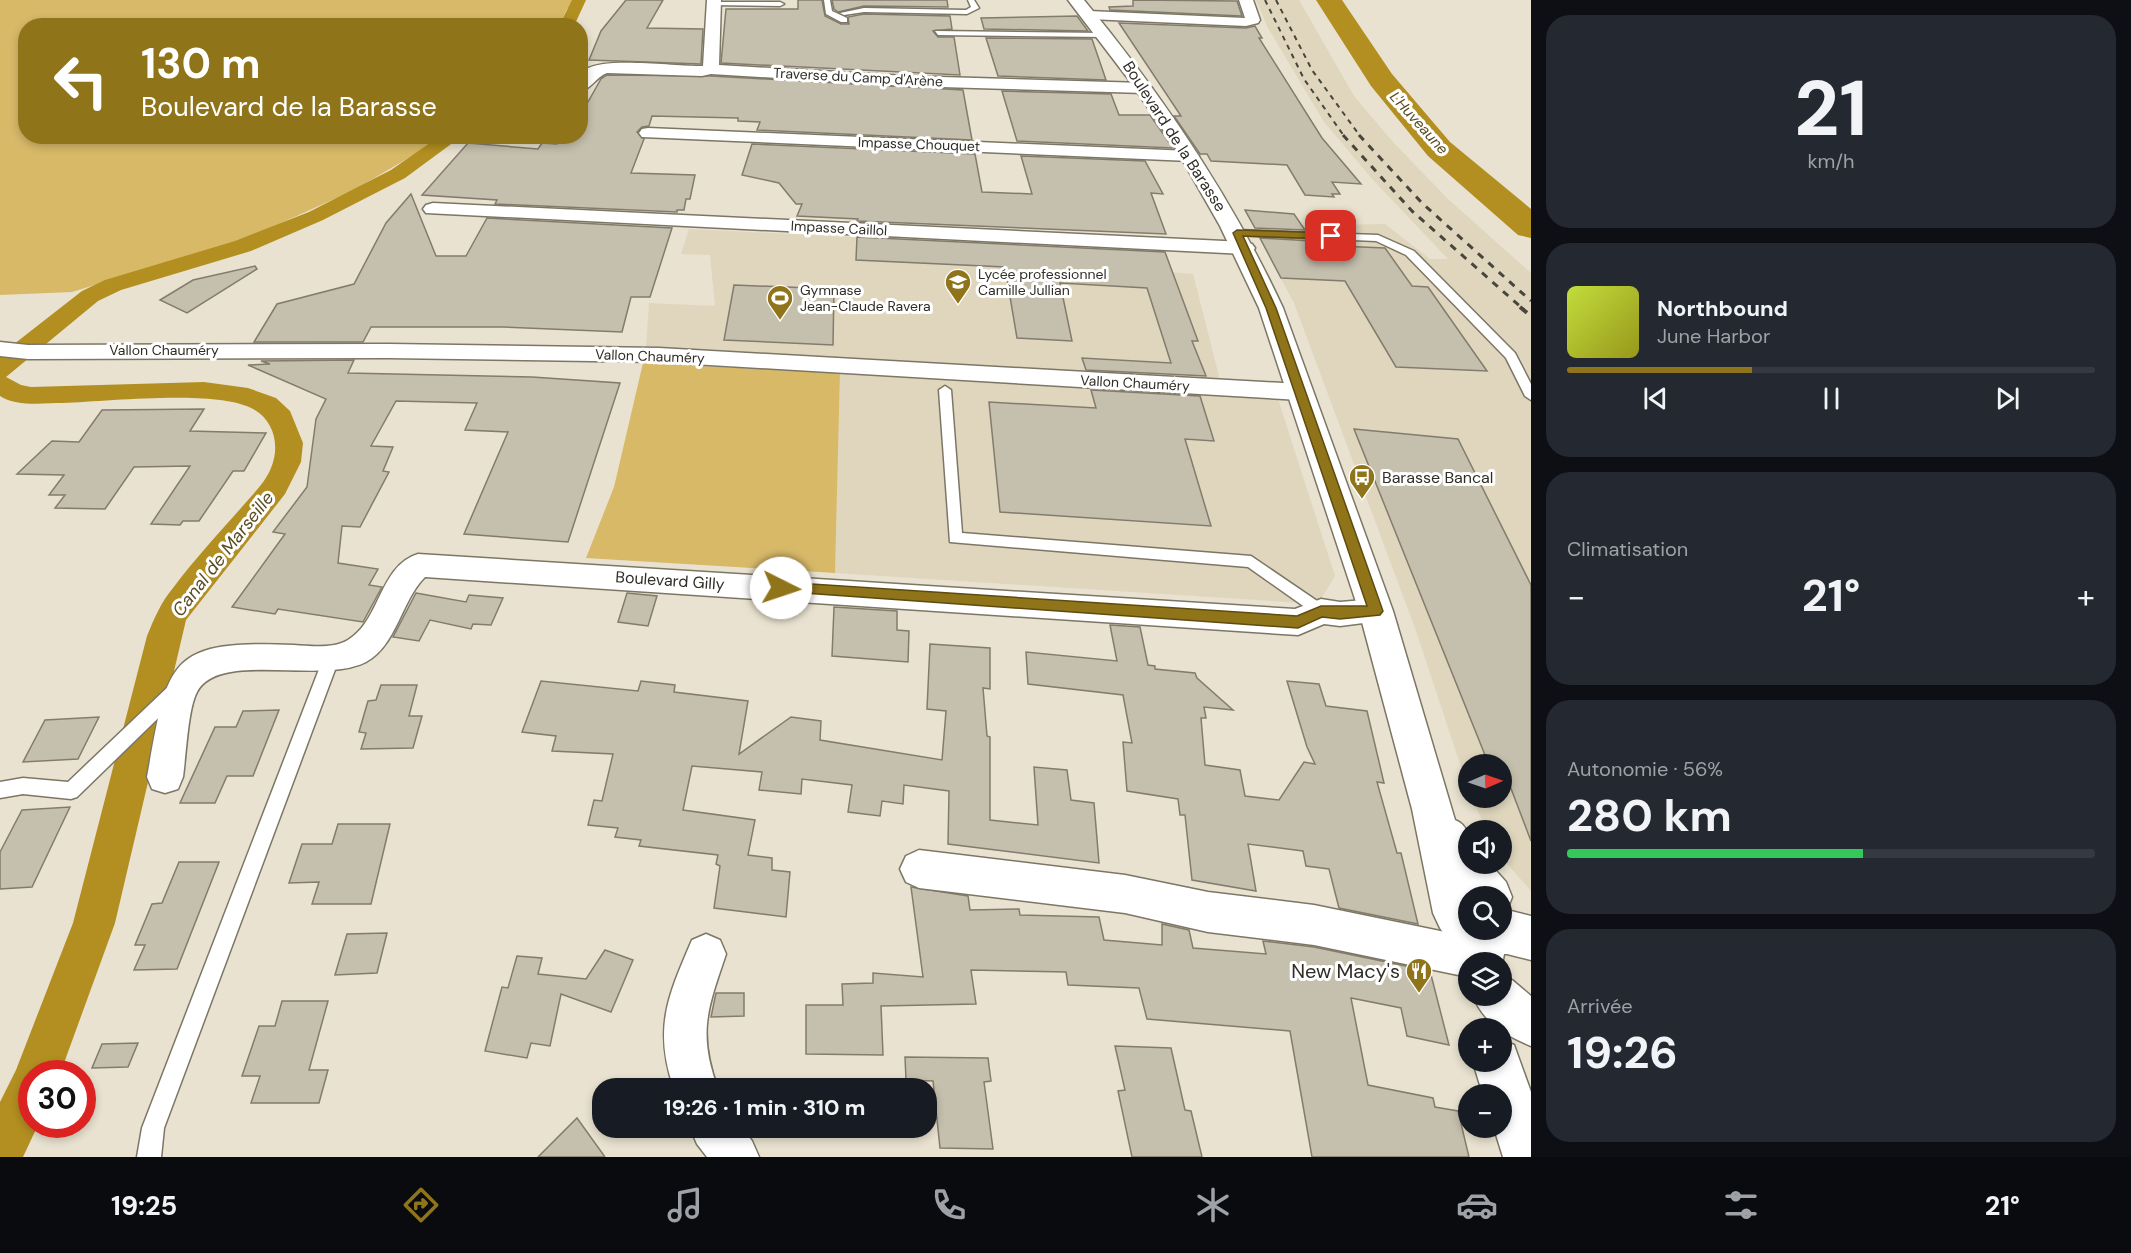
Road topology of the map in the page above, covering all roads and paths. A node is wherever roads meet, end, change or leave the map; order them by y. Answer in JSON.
{"nodes":[{"id":1,"x":827,"y":0,"type":"edge"},
{"id":2,"x":971,"y":0,"type":"edge"},
{"id":3,"x":1246,"y":0,"type":"edge"},
{"id":4,"x":714,"y":1,"type":"edge"},
{"id":5,"x":780,"y":4,"type":"dead end"},
{"id":6,"x":1090,"y":17,"type":"edge"},
{"id":7,"x":938,"y":33,"type":"dead end"},
{"id":8,"x":711,"y":69,"type":"junction"},
{"id":9,"x":588,"y":77,"type":"edge"},
{"id":10,"x":1144,"y":88,"type":"junction"},
{"id":11,"x":648,"y":133,"type":"dead end"},
{"id":12,"x":1190,"y":156,"type":"junction"},
{"id":13,"x":433,"y":209,"type":"dead end"},
{"id":14,"x":1241,"y":241,"type":"junction"},
{"id":15,"x":14,"y":351,"type":"edge"},
{"id":16,"x":945,"y":390,"type":"dead end"},
{"id":17,"x":1300,"y":392,"type":"junction"},
{"id":18,"x":1531,"y":396,"type":"edge"},
{"id":19,"x":1376,"y":611,"type":"junction"},
{"id":20,"x":1321,"y":612,"type":"junction"},
{"id":21,"x":331,"y":659,"type":"junction"},
{"id":22,"x":183,"y":684,"type":"junction"},
{"id":23,"x":165,"y":777,"type":"dead end"},
{"id":24,"x":0,"y":790,"type":"edge"},
{"id":25,"x":1432,"y":809,"type":"junction"},
{"id":26,"x":919,"y":869,"type":"dead end"},
{"id":27,"x":1481,"y":886,"type":"edge"},
{"id":28,"x":1520,"y":927,"type":"edge"},
{"id":29,"x":1475,"y":952,"type":"edge"},
{"id":30,"x":1485,"y":952,"type":"edge"},
{"id":31,"x":706,"y":954,"type":"dead end"},
{"id":32,"x":1458,"y":965,"type":"edge"},
{"id":33,"x":1509,"y":1006,"type":"edge"},
{"id":34,"x":1531,"y":1023,"type":"edge"},
{"id":35,"x":1500,"y":1072,"type":"edge"},
{"id":36,"x":692,"y":1078,"type":"edge"},
{"id":37,"x":721,"y":1138,"type":"edge"},
{"id":38,"x":1531,"y":1152,"type":"edge"},
{"id":39,"x":149,"y":1157,"type":"edge"},
{"id":40,"x":736,"y":1157,"type":"edge"},
{"id":41,"x":1529,"y":1157,"type":"edge"}],
"edges":[{"from":1,"to":2,"type":"lane"},
{"from":3,"to":6,"type":"street"},
{"from":4,"to":5,"type":"lane"},
{"from":4,"to":8,"type":"street"},
{"from":6,"to":7,"type":"lane"},
{"from":6,"to":10,"type":"street","name":"Boulevard de la Barasse"},
{"from":8,"to":9,"type":"street","name":"Traverse du Camp d'Arène"},
{"from":8,"to":10,"type":"street","name":"Traverse du Camp d'Arène"},
{"from":10,"to":12,"type":"street","name":"Boulevard de la Barasse"},
{"from":11,"to":12,"type":"street","name":"Impasse Chouquet"},
{"from":12,"to":14,"type":"street","name":"Boulevard de la Barasse"},
{"from":13,"to":14,"type":"street","name":"Impasse Caillol"},
{"from":14,"to":17,"type":"street","name":"Boulevard de la Barasse"},
{"from":14,"to":18,"type":"lane"},
{"from":15,"to":17,"type":"street","name":"Vallon Chauméry"},
{"from":16,"to":20,"type":"lane"},
{"from":17,"to":19,"type":"street","name":"Boulevard de la Barasse"},
{"from":19,"to":20,"type":"street","name":"Boulevard Gilly"},
{"from":19,"to":25,"type":"street","name":"Boulevard de la Barasse"},
{"from":20,"to":21,"type":"street","name":"Boulevard Gilly"},
{"from":21,"to":22,"type":"street","name":"Boulevard Gilly"},
{"from":21,"to":39,"type":"lane"},
{"from":22,"to":23,"type":"street"},
{"from":22,"to":24,"type":"lane"},
{"from":25,"to":27,"type":"street","name":"Boulevard de la Barasse"},
{"from":25,"to":29,"type":"street","name":"Boulevard de la Barasse"},
{"from":26,"to":32,"type":"street"},
{"from":28,"to":30,"type":"street"},
{"from":31,"to":36,"type":"street"},
{"from":33,"to":34,"type":"street","name":"Boulevard de la Barasse"},
{"from":35,"to":41,"type":"street"},
{"from":37,"to":40,"type":"street"},
{"from":38,"to":41,"type":"street"}]}
